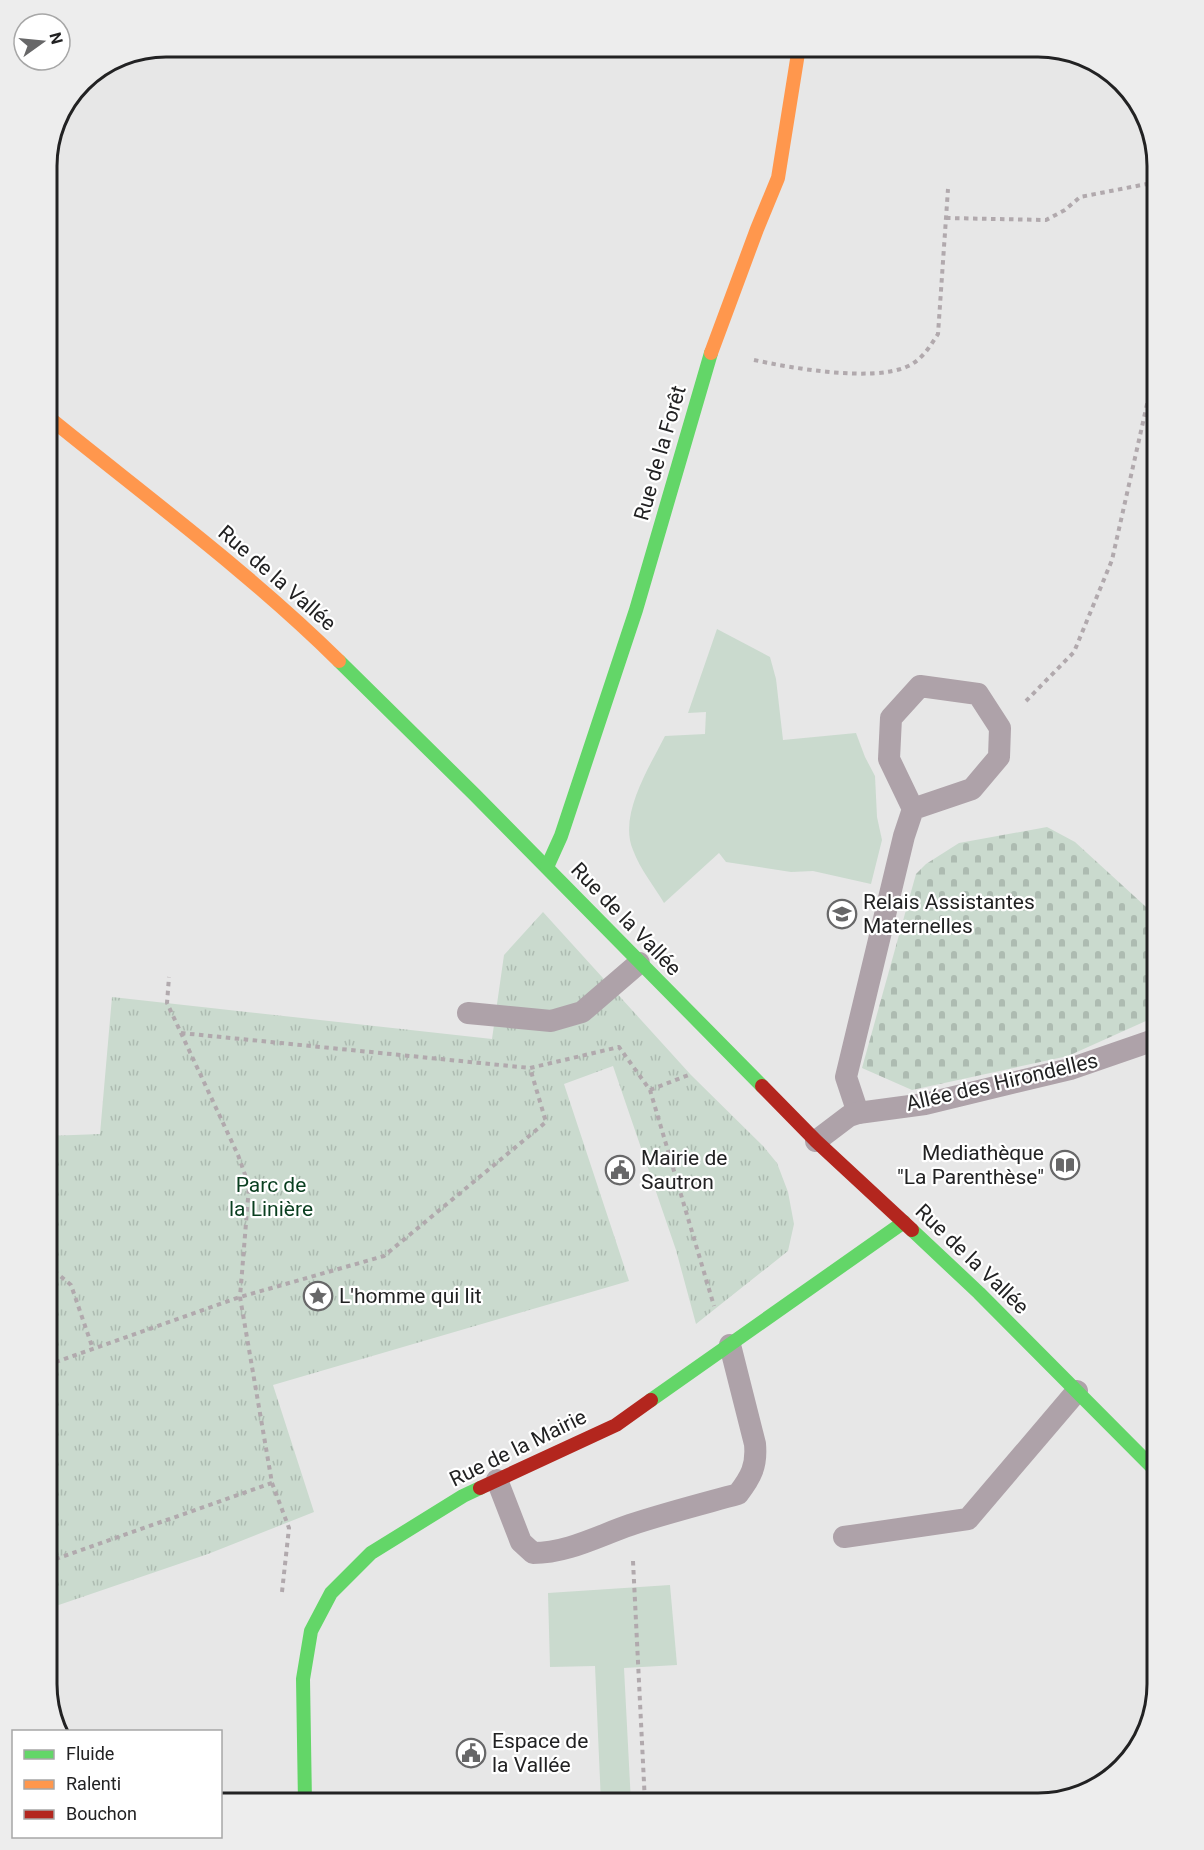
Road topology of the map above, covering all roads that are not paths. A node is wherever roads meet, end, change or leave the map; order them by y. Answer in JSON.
{"nodes":[{"id":1,"x":797,"y":57,"type":"edge"},
{"id":2,"x":57,"y":424,"type":"edge"},
{"id":3,"x":913,"y":809,"type":"junction"},
{"id":4,"x":547,"y":867,"type":"junction"},
{"id":5,"x":639,"y":963,"type":"junction"},
{"id":6,"x":468,"y":1013,"type":"dead end"},
{"id":7,"x":1147,"y":1043,"type":"edge"},
{"id":8,"x":858,"y":1113,"type":"junction"},
{"id":9,"x":816,"y":1141,"type":"junction"},
{"id":10,"x":904,"y":1222,"type":"junction"},
{"id":11,"x":730,"y":1345,"type":"junction"},
{"id":12,"x":1077,"y":1391,"type":"junction"},
{"id":13,"x":1147,"y":1461,"type":"edge"},
{"id":14,"x":497,"y":1480,"type":"junction"},
{"id":15,"x":844,"y":1537,"type":"dead end"},
{"id":16,"x":305,"y":1793,"type":"edge"}],
"edges":[{"from":1,"to":4,"type":"street","name":"Rue de la Forêt"},
{"from":2,"to":4,"type":"street","name":"Rue de la Vallée"},
{"from":3,"to":3,"type":"lane"},
{"from":3,"to":8,"type":"lane"},
{"from":4,"to":5,"type":"street","name":"Rue de la Vallée"},
{"from":5,"to":6,"type":"lane"},
{"from":5,"to":9,"type":"street","name":"Rue de la Vallée"},
{"from":7,"to":8,"type":"lane","name":"Allée des Hirondelles"},
{"from":8,"to":9,"type":"lane","name":"Allée des Hirondelles"},
{"from":9,"to":10,"type":"street","name":"Rue de la Vallée"},
{"from":10,"to":11,"type":"street","name":"Rue de la Mairie"},
{"from":10,"to":12,"type":"street","name":"Rue de la Vallée"},
{"from":11,"to":14,"type":"street","name":"Rue de la Mairie"},
{"from":11,"to":14,"type":"lane"},
{"from":12,"to":13,"type":"street","name":"Rue de la Vallée"},
{"from":12,"to":15,"type":"lane"},
{"from":14,"to":16,"type":"street","name":"Rue de la Mairie"}]}
